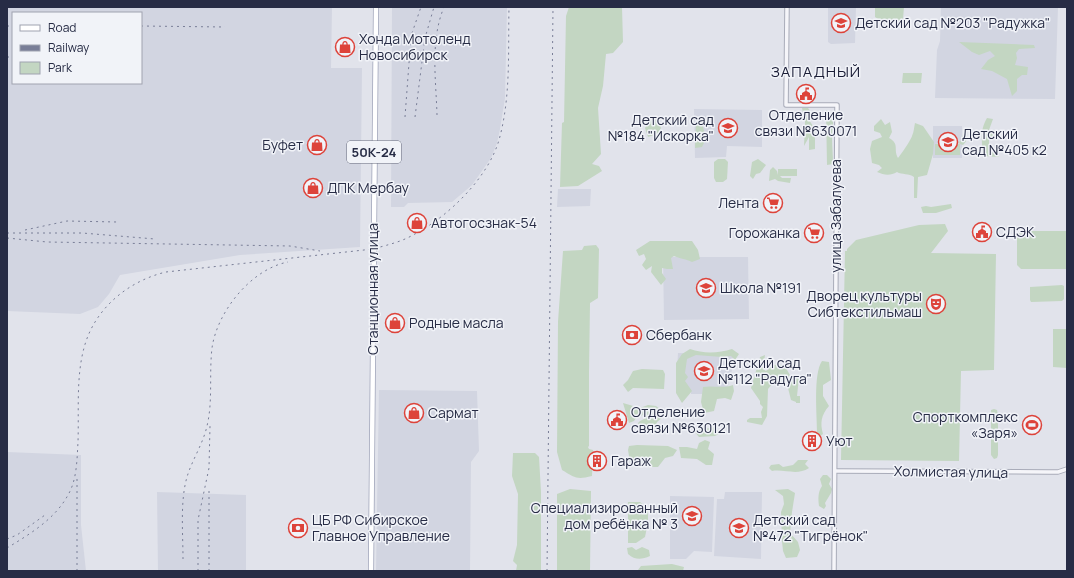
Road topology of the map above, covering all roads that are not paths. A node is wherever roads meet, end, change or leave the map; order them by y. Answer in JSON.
{"nodes":[{"id":1,"x":376,"y":7,"type":"edge"},
{"id":2,"x":787,"y":7,"type":"edge"},
{"id":3,"x":1067,"y":469,"type":"edge"},
{"id":4,"x":835,"y":471,"type":"junction"},
{"id":5,"x":370,"y":571,"type":"edge"},
{"id":6,"x":834,"y":571,"type":"edge"}],
"edges":[{"from":1,"to":5,"type":"main road","name":"Станционная улица","number":"50К-24"},
{"from":2,"to":4,"type":"street","name":"улица Забалуева"},
{"from":3,"to":4,"type":"street","name":"Холмистая улица"},
{"from":4,"to":6,"type":"street","name":"улица Забалуева"}]}
